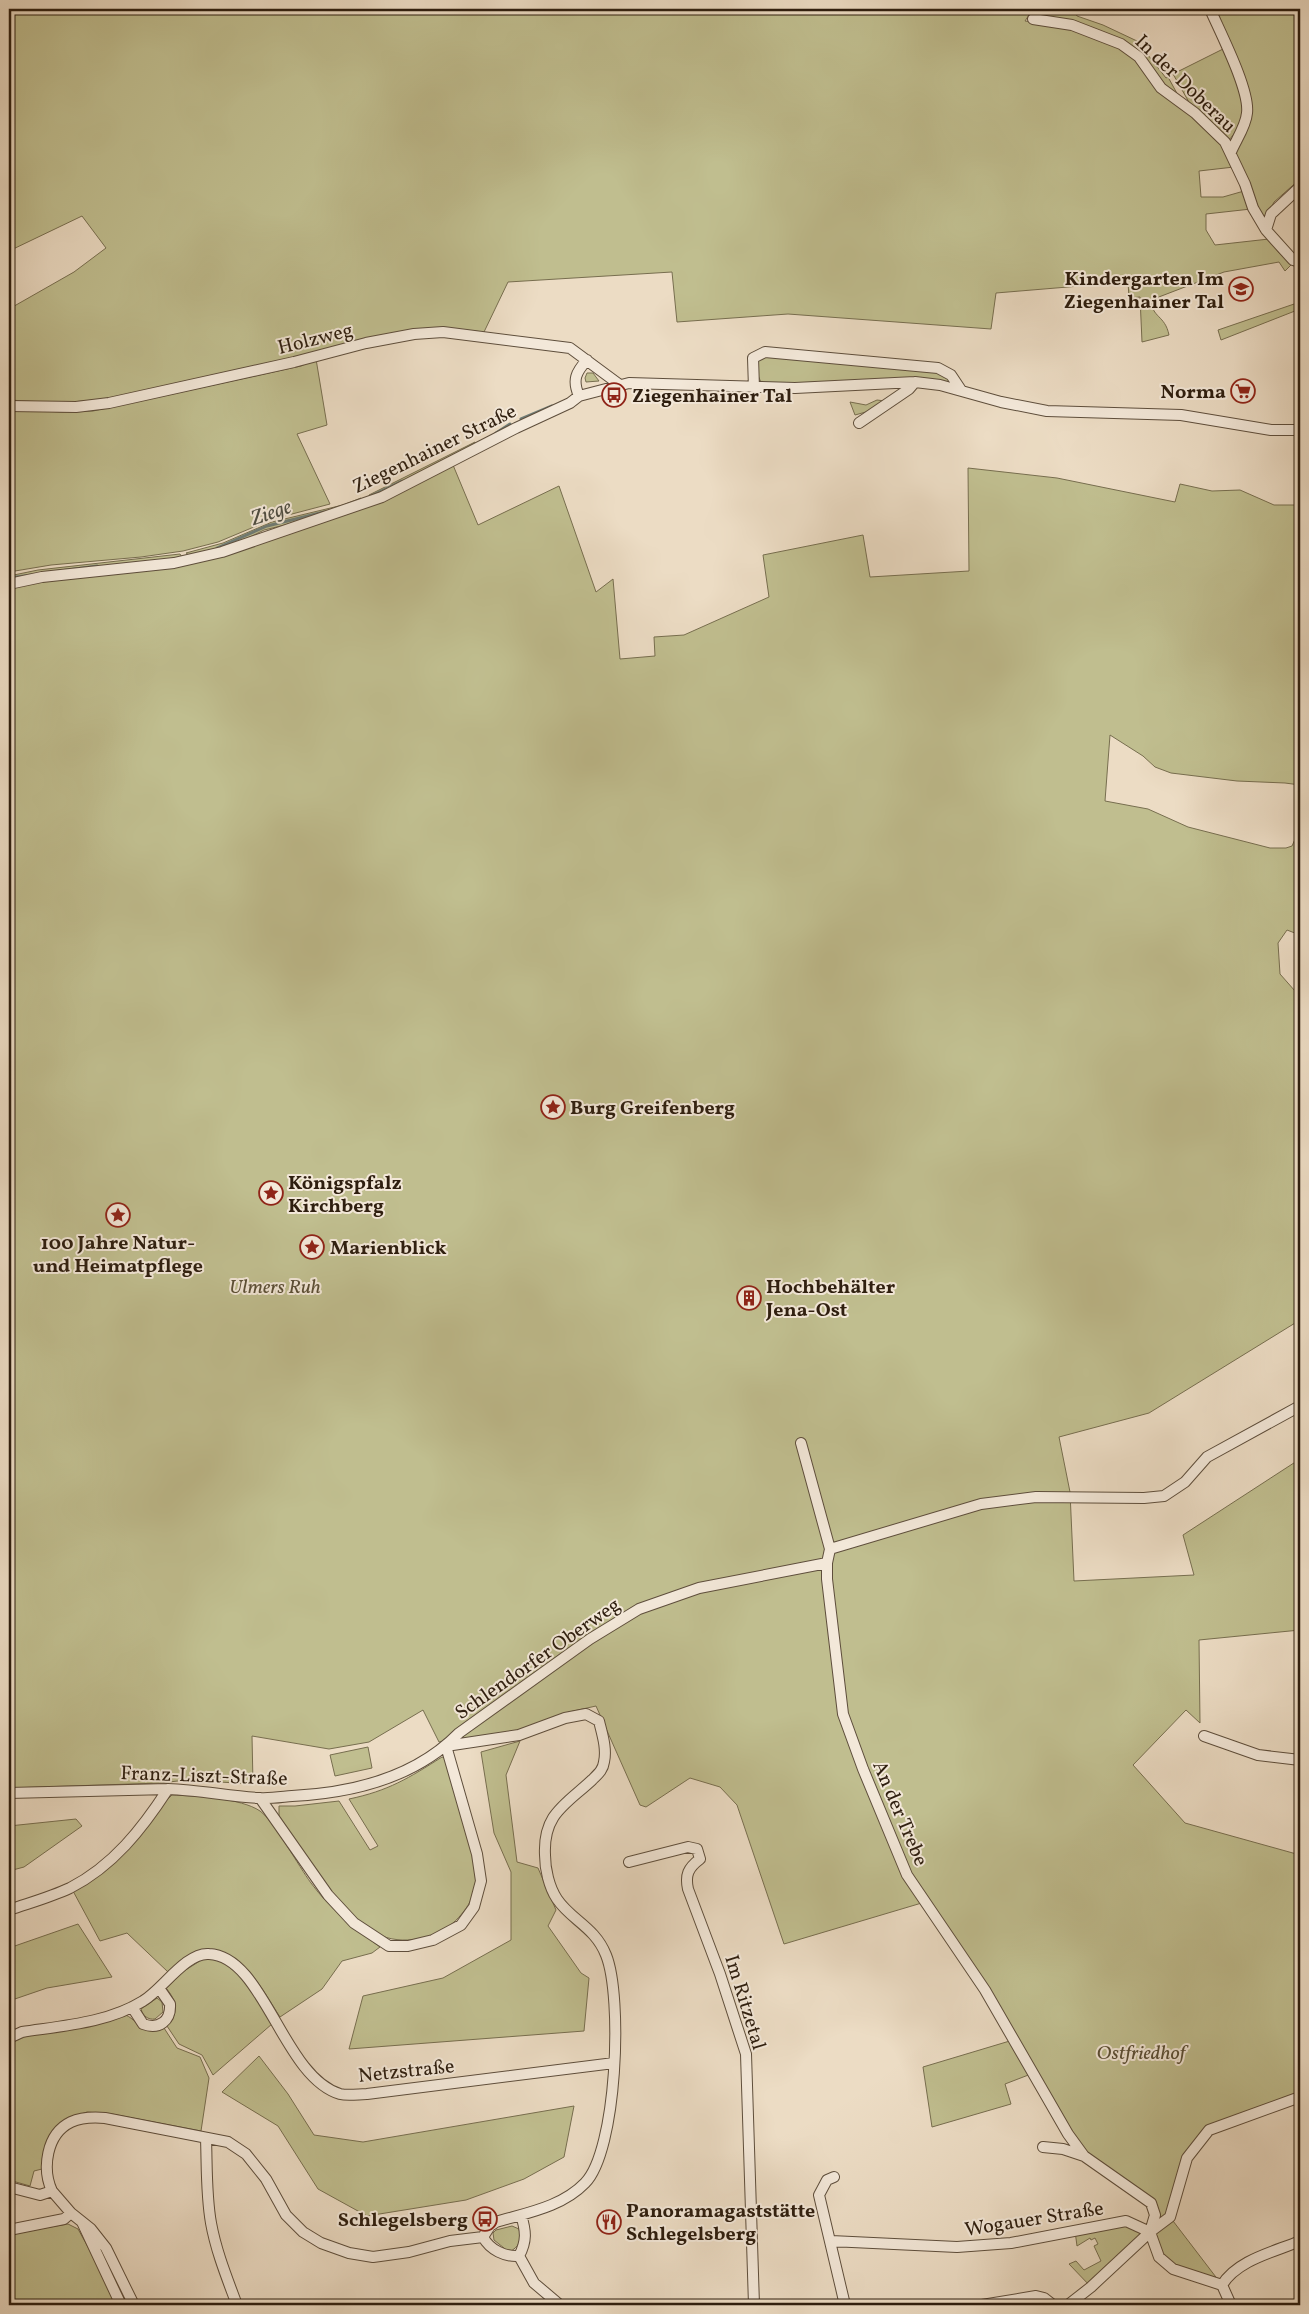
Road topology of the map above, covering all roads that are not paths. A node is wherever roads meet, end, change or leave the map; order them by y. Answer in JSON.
{"nodes":[{"id":1,"x":1210,"y":9,"type":"edge"},
{"id":2,"x":1033,"y":19,"type":"dead end"},
{"id":3,"x":1231,"y":152,"type":"junction"},
{"id":4,"x":1300,"y":186,"type":"edge"},
{"id":5,"x":1266,"y":230,"type":"junction"},
{"id":6,"x":1300,"y":262,"type":"edge"},
{"id":7,"x":586,"y":360,"type":"junction"},
{"id":8,"x":916,"y":382,"type":"junction"},
{"id":9,"x":620,"y":385,"type":"junction"},
{"id":10,"x":754,"y":388,"type":"junction"},
{"id":11,"x":960,"y":390,"type":"junction"},
{"id":12,"x":579,"y":396,"type":"junction"},
{"id":13,"x":9,"y":406,"type":"edge"},
{"id":14,"x":859,"y":423,"type":"dead end"},
{"id":15,"x":1300,"y":430,"type":"edge"},
{"id":16,"x":9,"y":584,"type":"edge"},
{"id":17,"x":1300,"y":1406,"type":"edge"},
{"id":18,"x":801,"y":1443,"type":"dead end"},
{"id":19,"x":830,"y":1549,"type":"junction"},
{"id":20,"x":826,"y":1563,"type":"junction"},
{"id":21,"x":1204,"y":1736,"type":"dead end"},
{"id":22,"x":446,"y":1746,"type":"junction"},
{"id":23,"x":1300,"y":1760,"type":"edge"},
{"id":24,"x":168,"y":1789,"type":"junction"},
{"id":25,"x":9,"y":1793,"type":"edge"},
{"id":26,"x":260,"y":1798,"type":"junction"},
{"id":27,"x":629,"y":1862,"type":"dead end"},
{"id":28,"x":9,"y":1910,"type":"edge"},
{"id":29,"x":159,"y":1988,"type":"junction"},
{"id":30,"x":132,"y":2007,"type":"junction"},
{"id":31,"x":9,"y":2038,"type":"edge"},
{"id":32,"x":614,"y":2063,"type":"junction"},
{"id":33,"x":1300,"y":2097,"type":"edge"},
{"id":34,"x":206,"y":2138,"type":"junction"},
{"id":35,"x":1043,"y":2147,"type":"dead end"},
{"id":36,"x":1084,"y":2156,"type":"junction"},
{"id":37,"x":834,"y":2177,"type":"dead end"},
{"id":38,"x":9,"y":2187,"type":"edge"},
{"id":39,"x":52,"y":2191,"type":"junction"},
{"id":40,"x":71,"y":2213,"type":"junction"},
{"id":41,"x":521,"y":2215,"type":"junction"},
{"id":42,"x":82,"y":2222,"type":"junction"},
{"id":43,"x":9,"y":2230,"type":"edge"},
{"id":44,"x":1150,"y":2232,"type":"junction"},
{"id":45,"x":483,"y":2237,"type":"junction"},
{"id":46,"x":830,"y":2241,"type":"junction"},
{"id":47,"x":1300,"y":2241,"type":"edge"},
{"id":48,"x":519,"y":2256,"type":"junction"},
{"id":49,"x":1222,"y":2285,"type":"junction"},
{"id":50,"x":121,"y":2305,"type":"edge"},
{"id":51,"x":134,"y":2305,"type":"edge"},
{"id":52,"x":237,"y":2305,"type":"edge"},
{"id":53,"x":560,"y":2305,"type":"edge"},
{"id":54,"x":754,"y":2305,"type":"edge"},
{"id":55,"x":845,"y":2305,"type":"edge"},
{"id":56,"x":982,"y":2305,"type":"edge"},
{"id":57,"x":1053,"y":2305,"type":"edge"},
{"id":58,"x":1068,"y":2305,"type":"edge"},
{"id":59,"x":1231,"y":2305,"type":"edge"}],
"edges":[{"from":1,"to":3,"type":"street"},
{"from":2,"to":3,"type":"street","name":"In der Doberau"},
{"from":3,"to":5,"type":"street","name":"In der Doberau"},
{"from":4,"to":5,"type":"street"},
{"from":5,"to":6,"type":"street","name":"In der Doberau"},
{"from":7,"to":9,"type":"street","name":"Holzweg"},
{"from":7,"to":12,"type":"street"},
{"from":7,"to":13,"type":"street","name":"Holzweg"},
{"from":8,"to":10,"type":"street","name":"Ziegenhainer Straße"},
{"from":8,"to":11,"type":"street","name":"Ziegenhainer Straße"},
{"from":8,"to":14,"type":"street"},
{"from":9,"to":10,"type":"street","name":"Ziegenhainer Straße"},
{"from":9,"to":12,"type":"street","name":"Ziegenhainer Straße"},
{"from":10,"to":11,"type":"street"},
{"from":11,"to":15,"type":"street","name":"Ziegenhainer Straße"},
{"from":12,"to":16,"type":"street","name":"Ziegenhainer Straße"},
{"from":17,"to":19,"type":"street"},
{"from":18,"to":19,"type":"street"},
{"from":19,"to":20,"type":"street","name":"An der Trebe"},
{"from":20,"to":22,"type":"street","name":"Schlendorfer Oberweg"},
{"from":20,"to":36,"type":"street","name":"An der Trebe"},
{"from":21,"to":23,"type":"street"},
{"from":22,"to":26,"type":"street","name":"Franz-Liszt-Straße"},
{"from":22,"to":26,"type":"street"},
{"from":22,"to":32,"type":"street"},
{"from":24,"to":25,"type":"street","name":"Franz-Liszt-Straße"},
{"from":24,"to":26,"type":"street","name":"Franz-Liszt-Straße"},
{"from":24,"to":28,"type":"street"},
{"from":27,"to":54,"type":"street","name":"Im Ritzetal"},
{"from":29,"to":30,"type":"street","name":"Netzstraße"},
{"from":29,"to":30,"type":"street"},
{"from":29,"to":32,"type":"street","name":"Netzstraße"},
{"from":30,"to":31,"type":"street","name":"Netzstraße"},
{"from":32,"to":41,"type":"street"},
{"from":33,"to":44,"type":"street"},
{"from":34,"to":39,"type":"street"},
{"from":34,"to":45,"type":"street"},
{"from":34,"to":52,"type":"street"},
{"from":35,"to":36,"type":"street","name":"An der Trebe"},
{"from":36,"to":44,"type":"street","name":"An der Trebe"},
{"from":37,"to":46,"type":"street"},
{"from":38,"to":39,"type":"street"},
{"from":39,"to":40,"type":"street"},
{"from":40,"to":42,"type":"street"},
{"from":40,"to":43,"type":"street"},
{"from":41,"to":45,"type":"street"},
{"from":41,"to":48,"type":"street"},
{"from":42,"to":50,"type":"street"},
{"from":42,"to":51,"type":"street"},
{"from":44,"to":46,"type":"street","name":"Wogauer Straße"},
{"from":44,"to":49,"type":"street","name":"An der Trebe"},
{"from":44,"to":58,"type":"street"},
{"from":45,"to":48,"type":"street"},
{"from":46,"to":55,"type":"street"},
{"from":47,"to":49,"type":"street"},
{"from":48,"to":53,"type":"street"},
{"from":49,"to":59,"type":"street"},
{"from":56,"to":57,"type":"street"}]}
